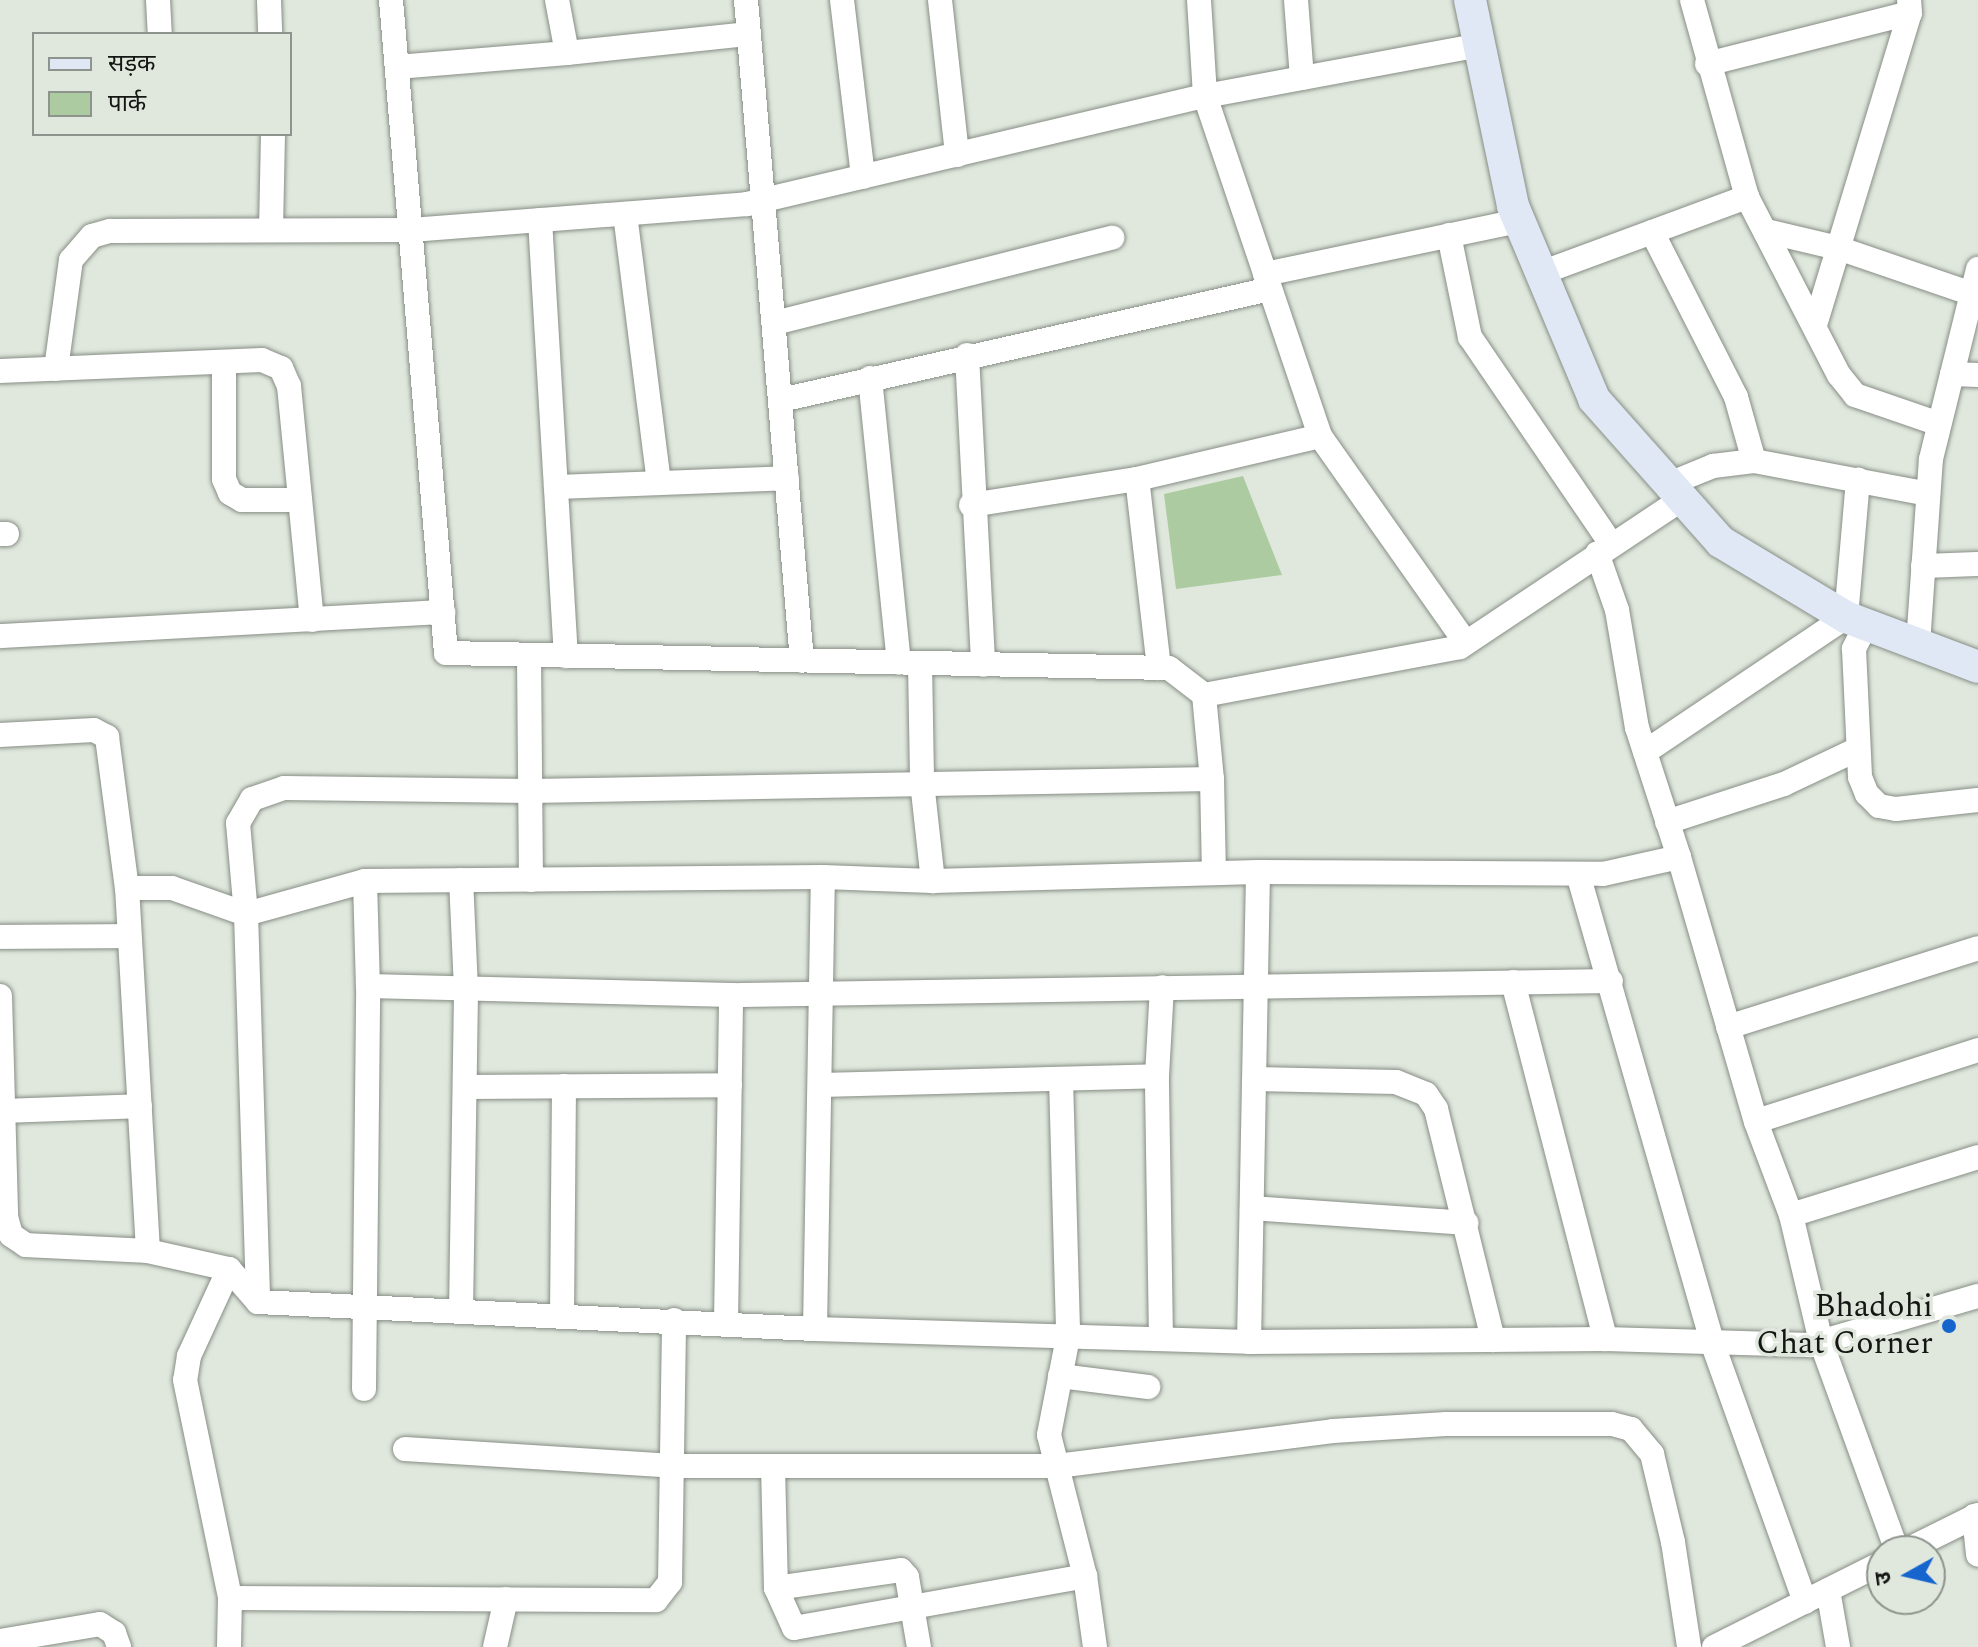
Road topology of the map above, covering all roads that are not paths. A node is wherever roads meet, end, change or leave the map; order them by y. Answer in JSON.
{"nodes":[{"id":1,"x":158,"y":0,"type":"edge"},
{"id":2,"x":269,"y":0,"type":"edge"},
{"id":3,"x":391,"y":0,"type":"edge"},
{"id":4,"x":557,"y":0,"type":"edge"},
{"id":5,"x":746,"y":0,"type":"edge"},
{"id":6,"x":842,"y":0,"type":"edge"},
{"id":7,"x":940,"y":0,"type":"edge"},
{"id":8,"x":1199,"y":0,"type":"edge"},
{"id":9,"x":1296,"y":0,"type":"edge"},
{"id":10,"x":1470,"y":0,"type":"edge"},
{"id":11,"x":1692,"y":0,"type":"edge"},
{"id":12,"x":1909,"y":6,"type":"edge"},
{"id":13,"x":160,"y":32,"type":"edge"},
{"id":14,"x":270,"y":32,"type":"edge"},
{"id":15,"x":749,"y":34,"type":"junction"},
{"id":16,"x":1479,"y":45,"type":"junction"},
{"id":17,"x":567,"y":53,"type":"junction"},
{"id":18,"x":1707,"y":64,"type":"junction"},
{"id":19,"x":397,"y":67,"type":"junction"},
{"id":20,"x":1302,"y":78,"type":"junction"},
{"id":21,"x":1205,"y":96,"type":"junction"},
{"id":22,"x":273,"y":136,"type":"edge"},
{"id":23,"x":957,"y":155,"type":"junction"},
{"id":24,"x":863,"y":177,"type":"junction"},
{"id":25,"x":1747,"y":197,"type":"junction"},
{"id":26,"x":765,"y":200,"type":"junction"},
{"id":27,"x":625,"y":214,"type":"junction"},
{"id":28,"x":540,"y":220,"type":"junction"},
{"id":29,"x":1519,"y":221,"type":"junction"},
{"id":30,"x":271,"y":230,"type":"junction"},
{"id":31,"x":411,"y":230,"type":"junction"},
{"id":32,"x":1766,"y":231,"type":"junction"},
{"id":33,"x":1652,"y":232,"type":"junction"},
{"id":34,"x":1449,"y":235,"type":"junction"},
{"id":35,"x":1112,"y":238,"type":"dead end"},
{"id":36,"x":1838,"y":248,"type":"junction"},
{"id":37,"x":1978,"y":269,"type":"edge"},
{"id":38,"x":1541,"y":273,"type":"junction"},
{"id":39,"x":1268,"y":282,"type":"junction"},
{"id":40,"x":1972,"y":294,"type":"junction"},
{"id":41,"x":775,"y":323,"type":"junction"},
{"id":42,"x":1815,"y":325,"type":"junction"},
{"id":43,"x":967,"y":355,"type":"junction"},
{"id":44,"x":224,"y":363,"type":"junction"},
{"id":45,"x":56,"y":369,"type":"junction"},
{"id":46,"x":0,"y":371,"type":"edge"},
{"id":47,"x":1952,"y":374,"type":"junction"},
{"id":48,"x":1978,"y":375,"type":"edge"},
{"id":49,"x":870,"y":378,"type":"junction"},
{"id":50,"x":781,"y":400,"type":"junction"},
{"id":51,"x":1939,"y":424,"type":"junction"},
{"id":52,"x":1320,"y":436,"type":"junction"},
{"id":53,"x":1754,"y":461,"type":"junction"},
{"id":54,"x":787,"y":478,"type":"junction"},
{"id":55,"x":1137,"y":479,"type":"junction"},
{"id":56,"x":1858,"y":480,"type":"junction"},
{"id":57,"x":659,"y":483,"type":"junction"},
{"id":58,"x":556,"y":487,"type":"junction"},
{"id":59,"x":1676,"y":492,"type":"junction"},
{"id":60,"x":1928,"y":494,"type":"junction"},
{"id":61,"x":300,"y":500,"type":"junction"},
{"id":62,"x":971,"y":505,"type":"junction"},
{"id":63,"x":1604,"y":549,"type":"junction"},
{"id":64,"x":1978,"y":564,"type":"edge"},
{"id":65,"x":1923,"y":566,"type":"junction"},
{"id":66,"x":443,"y":612,"type":"junction"},
{"id":67,"x":312,"y":620,"type":"junction"},
{"id":68,"x":1856,"y":621,"type":"junction"},
{"id":69,"x":0,"y":636,"type":"edge"},
{"id":70,"x":1466,"y":643,"type":"junction"},
{"id":71,"x":1918,"y":644,"type":"junction"},
{"id":72,"x":529,"y":655,"type":"junction"},
{"id":73,"x":566,"y":656,"type":"junction"},
{"id":74,"x":802,"y":661,"type":"junction"},
{"id":75,"x":909,"y":663,"type":"junction"},
{"id":76,"x":983,"y":665,"type":"junction"},
{"id":77,"x":1978,"y":667,"type":"edge"},
{"id":78,"x":1159,"y":668,"type":"junction"},
{"id":79,"x":1204,"y":695,"type":"junction"},
{"id":80,"x":0,"y":735,"type":"edge"},
{"id":81,"x":1858,"y":749,"type":"junction"},
{"id":82,"x":1645,"y":752,"type":"junction"},
{"id":83,"x":1212,"y":779,"type":"junction"},
{"id":84,"x":922,"y":782,"type":"junction"},
{"id":85,"x":530,"y":791,"type":"junction"},
{"id":86,"x":1978,"y":800,"type":"edge"},
{"id":87,"x":1667,"y":822,"type":"junction"},
{"id":88,"x":1679,"y":857,"type":"junction"},
{"id":89,"x":1258,"y":872,"type":"junction"},
{"id":90,"x":1214,"y":873,"type":"junction"},
{"id":91,"x":1578,"y":874,"type":"junction"},
{"id":92,"x":823,"y":877,"type":"junction"},
{"id":93,"x":461,"y":880,"type":"junction"},
{"id":94,"x":531,"y":880,"type":"junction"},
{"id":95,"x":365,"y":881,"type":"junction"},
{"id":96,"x":933,"y":881,"type":"junction"},
{"id":97,"x":127,"y":888,"type":"junction"},
{"id":98,"x":246,"y":914,"type":"junction"},
{"id":99,"x":129,"y":936,"type":"junction"},
{"id":100,"x":0,"y":937,"type":"edge"},
{"id":101,"x":1978,"y":948,"type":"edge"},
{"id":102,"x":1611,"y":981,"type":"junction"},
{"id":103,"x":1513,"y":982,"type":"junction"},
{"id":104,"x":1258,"y":985,"type":"junction"},
{"id":105,"x":368,"y":986,"type":"junction"},
{"id":106,"x":1162,"y":987,"type":"junction"},
{"id":107,"x":466,"y":989,"type":"junction"},
{"id":108,"x":823,"y":994,"type":"junction"},
{"id":109,"x":731,"y":995,"type":"junction"},
{"id":110,"x":0,"y":996,"type":"edge"},
{"id":111,"x":1728,"y":1027,"type":"junction"},
{"id":112,"x":1978,"y":1050,"type":"edge"},
{"id":113,"x":1157,"y":1076,"type":"junction"},
{"id":114,"x":1061,"y":1079,"type":"junction"},
{"id":115,"x":1255,"y":1079,"type":"junction"},
{"id":116,"x":730,"y":1085,"type":"junction"},
{"id":117,"x":821,"y":1085,"type":"junction"},
{"id":118,"x":564,"y":1086,"type":"junction"},
{"id":119,"x":466,"y":1087,"type":"junction"},
{"id":120,"x":140,"y":1106,"type":"junction"},
{"id":121,"x":2,"y":1111,"type":"edge"},
{"id":122,"x":1757,"y":1121,"type":"junction"},
{"id":123,"x":1978,"y":1157,"type":"edge"},
{"id":124,"x":1252,"y":1208,"type":"junction"},
{"id":125,"x":1791,"y":1215,"type":"junction"},
{"id":126,"x":1466,"y":1223,"type":"junction"},
{"id":127,"x":148,"y":1251,"type":"junction"},
{"id":128,"x":229,"y":1269,"type":"junction"},
{"id":129,"x":1978,"y":1296,"type":"edge"},
{"id":130,"x":258,"y":1302,"type":"junction"},
{"id":131,"x":366,"y":1308,"type":"junction"},
{"id":132,"x":461,"y":1312,"type":"junction"},
{"id":133,"x":562,"y":1316,"type":"junction"},
{"id":134,"x":674,"y":1320,"type":"junction"},
{"id":135,"x":726,"y":1322,"type":"junction"},
{"id":136,"x":815,"y":1329,"type":"junction"},
{"id":137,"x":1068,"y":1337,"type":"junction"},
{"id":138,"x":1161,"y":1339,"type":"junction"},
{"id":139,"x":1605,"y":1339,"type":"junction"},
{"id":140,"x":1493,"y":1340,"type":"junction"},
{"id":141,"x":1249,"y":1342,"type":"junction"},
{"id":142,"x":1712,"y":1342,"type":"junction"},
{"id":143,"x":1821,"y":1342,"type":"junction"},
{"id":144,"x":1060,"y":1376,"type":"junction"},
{"id":145,"x":1148,"y":1387,"type":"dead end"},
{"id":146,"x":364,"y":1389,"type":"dead end"},
{"id":147,"x":405,"y":1449,"type":"dead end"},
{"id":148,"x":673,"y":1466,"type":"junction"},
{"id":149,"x":773,"y":1466,"type":"junction"},
{"id":150,"x":1057,"y":1466,"type":"junction"},
{"id":151,"x":1976,"y":1516,"type":"edge"},
{"id":152,"x":1891,"y":1535,"type":"edge"},
{"id":153,"x":1937,"y":1535,"type":"edge"},
{"id":154,"x":1978,"y":1555,"type":"edge"},
{"id":155,"x":1866,"y":1571,"type":"edge"},
{"id":156,"x":1085,"y":1576,"type":"junction"},
{"id":157,"x":776,"y":1588,"type":"junction"},
{"id":158,"x":1828,"y":1590,"type":"junction"},
{"id":159,"x":230,"y":1598,"type":"junction"},
{"id":160,"x":506,"y":1599,"type":"junction"},
{"id":161,"x":1805,"y":1602,"type":"junction"},
{"id":162,"x":913,"y":1610,"type":"junction"},
{"id":163,"x":0,"y":1641,"type":"edge"},
{"id":164,"x":119,"y":1647,"type":"edge"},
{"id":165,"x":229,"y":1647,"type":"edge"},
{"id":166,"x":495,"y":1647,"type":"edge"},
{"id":167,"x":919,"y":1647,"type":"edge"},
{"id":168,"x":1095,"y":1647,"type":"edge"},
{"id":169,"x":1689,"y":1647,"type":"edge"},
{"id":170,"x":1714,"y":1647,"type":"edge"},
{"id":171,"x":1838,"y":1647,"type":"edge"}],
"edges":[{"from":1,"to":13,"type":"street"},
{"from":2,"to":14,"type":"street"},
{"from":3,"to":19,"type":"street"},
{"from":4,"to":17,"type":"street"},
{"from":5,"to":15,"type":"street"},
{"from":6,"to":24,"type":"street"},
{"from":7,"to":23,"type":"street"},
{"from":8,"to":21,"type":"street"},
{"from":9,"to":20,"type":"street"},
{"from":10,"to":16,"type":"main road"},
{"from":11,"to":18,"type":"street"},
{"from":12,"to":18,"type":"street"},
{"from":12,"to":36,"type":"street"},
{"from":15,"to":17,"type":"street"},
{"from":15,"to":26,"type":"street"},
{"from":16,"to":20,"type":"street"},
{"from":16,"to":29,"type":"main road"},
{"from":17,"to":19,"type":"street"},
{"from":18,"to":25,"type":"street"},
{"from":19,"to":31,"type":"street"},
{"from":20,"to":21,"type":"street"},
{"from":21,"to":23,"type":"street"},
{"from":21,"to":39,"type":"street"},
{"from":22,"to":30,"type":"street"},
{"from":23,"to":24,"type":"street"},
{"from":24,"to":26,"type":"street"},
{"from":25,"to":32,"type":"street"},
{"from":25,"to":33,"type":"street"},
{"from":26,"to":27,"type":"street"},
{"from":26,"to":41,"type":"street"},
{"from":27,"to":28,"type":"street"},
{"from":27,"to":57,"type":"street"},
{"from":28,"to":31,"type":"street"},
{"from":28,"to":58,"type":"street"},
{"from":29,"to":34,"type":"street"},
{"from":29,"to":38,"type":"main road"},
{"from":30,"to":31,"type":"street"},
{"from":30,"to":45,"type":"street"},
{"from":31,"to":66,"type":"street"},
{"from":32,"to":36,"type":"street"},
{"from":32,"to":42,"type":"street"},
{"from":33,"to":38,"type":"street"},
{"from":33,"to":53,"type":"street"},
{"from":34,"to":39,"type":"street"},
{"from":34,"to":63,"type":"street"},
{"from":35,"to":41,"type":"street"},
{"from":36,"to":40,"type":"street"},
{"from":36,"to":42,"type":"street"},
{"from":37,"to":40,"type":"street"},
{"from":38,"to":59,"type":"main road"},
{"from":39,"to":43,"type":"street"},
{"from":39,"to":52,"type":"street"},
{"from":40,"to":47,"type":"street"},
{"from":41,"to":50,"type":"street"},
{"from":42,"to":51,"type":"street"},
{"from":43,"to":49,"type":"street"},
{"from":43,"to":62,"type":"street"},
{"from":44,"to":45,"type":"street"},
{"from":44,"to":61,"type":"street"},
{"from":44,"to":61,"type":"street"},
{"from":45,"to":46,"type":"street"},
{"from":47,"to":48,"type":"street"},
{"from":47,"to":51,"type":"street"},
{"from":49,"to":50,"type":"street"},
{"from":49,"to":75,"type":"street"},
{"from":50,"to":54,"type":"street"},
{"from":51,"to":60,"type":"street"},
{"from":52,"to":55,"type":"street"},
{"from":52,"to":70,"type":"street"},
{"from":53,"to":56,"type":"street"},
{"from":53,"to":59,"type":"street"},
{"from":54,"to":57,"type":"street"},
{"from":54,"to":74,"type":"street"},
{"from":55,"to":62,"type":"street"},
{"from":55,"to":78,"type":"street"},
{"from":56,"to":60,"type":"street"},
{"from":56,"to":68,"type":"street"},
{"from":57,"to":58,"type":"street"},
{"from":58,"to":73,"type":"street"},
{"from":59,"to":63,"type":"street"},
{"from":59,"to":68,"type":"main road"},
{"from":60,"to":65,"type":"street"},
{"from":61,"to":67,"type":"street"},
{"from":62,"to":76,"type":"street"},
{"from":63,"to":70,"type":"street"},
{"from":63,"to":82,"type":"street"},
{"from":64,"to":65,"type":"street"},
{"from":65,"to":71,"type":"street"},
{"from":66,"to":67,"type":"street"},
{"from":66,"to":72,"type":"street"},
{"from":67,"to":69,"type":"street"},
{"from":68,"to":71,"type":"main road"},
{"from":68,"to":81,"type":"street"},
{"from":68,"to":82,"type":"street"},
{"from":70,"to":79,"type":"street"},
{"from":71,"to":77,"type":"main road"},
{"from":72,"to":73,"type":"street"},
{"from":72,"to":85,"type":"street"},
{"from":73,"to":74,"type":"street"},
{"from":74,"to":75,"type":"street"},
{"from":75,"to":76,"type":"street"},
{"from":75,"to":84,"type":"street"},
{"from":76,"to":78,"type":"street"},
{"from":78,"to":79,"type":"street"},
{"from":79,"to":83,"type":"street"},
{"from":80,"to":97,"type":"street"},
{"from":81,"to":86,"type":"street"},
{"from":81,"to":87,"type":"street"},
{"from":82,"to":87,"type":"street"},
{"from":83,"to":84,"type":"street"},
{"from":83,"to":90,"type":"street"},
{"from":84,"to":85,"type":"street"},
{"from":84,"to":96,"type":"street"},
{"from":85,"to":94,"type":"street"},
{"from":85,"to":98,"type":"street"},
{"from":87,"to":88,"type":"street"},
{"from":88,"to":91,"type":"street"},
{"from":88,"to":111,"type":"street"},
{"from":89,"to":90,"type":"street"},
{"from":89,"to":91,"type":"street"},
{"from":89,"to":104,"type":"street"},
{"from":90,"to":96,"type":"street"},
{"from":91,"to":102,"type":"street"},
{"from":92,"to":94,"type":"street"},
{"from":92,"to":96,"type":"street"},
{"from":92,"to":108,"type":"street"},
{"from":93,"to":94,"type":"street"},
{"from":93,"to":95,"type":"street"},
{"from":93,"to":107,"type":"street"},
{"from":95,"to":98,"type":"street"},
{"from":95,"to":105,"type":"street"},
{"from":97,"to":98,"type":"street"},
{"from":97,"to":99,"type":"street"},
{"from":98,"to":130,"type":"street"},
{"from":99,"to":100,"type":"street"},
{"from":99,"to":120,"type":"street"},
{"from":101,"to":111,"type":"street"},
{"from":102,"to":103,"type":"street"},
{"from":102,"to":142,"type":"street"},
{"from":103,"to":104,"type":"street"},
{"from":103,"to":139,"type":"street"},
{"from":104,"to":106,"type":"street"},
{"from":104,"to":115,"type":"street"},
{"from":105,"to":107,"type":"street"},
{"from":105,"to":131,"type":"street"},
{"from":106,"to":108,"type":"street"},
{"from":106,"to":113,"type":"street"},
{"from":107,"to":109,"type":"street"},
{"from":107,"to":119,"type":"street"},
{"from":108,"to":109,"type":"street"},
{"from":108,"to":117,"type":"street"},
{"from":109,"to":116,"type":"street"},
{"from":110,"to":121,"type":"street"},
{"from":111,"to":122,"type":"street"},
{"from":112,"to":122,"type":"street"},
{"from":113,"to":114,"type":"street"},
{"from":113,"to":138,"type":"street"},
{"from":114,"to":117,"type":"street"},
{"from":114,"to":137,"type":"street"},
{"from":115,"to":124,"type":"street"},
{"from":115,"to":126,"type":"street"},
{"from":116,"to":118,"type":"street"},
{"from":116,"to":135,"type":"street"},
{"from":117,"to":136,"type":"street"},
{"from":118,"to":119,"type":"street"},
{"from":118,"to":133,"type":"street"},
{"from":119,"to":132,"type":"street"},
{"from":120,"to":121,"type":"street"},
{"from":120,"to":127,"type":"street"},
{"from":121,"to":127,"type":"street"},
{"from":122,"to":125,"type":"street"},
{"from":123,"to":125,"type":"street"},
{"from":124,"to":126,"type":"street"},
{"from":124,"to":141,"type":"street"},
{"from":125,"to":143,"type":"street"},
{"from":126,"to":140,"type":"street"},
{"from":127,"to":128,"type":"street"},
{"from":128,"to":130,"type":"street"},
{"from":128,"to":159,"type":"street"},
{"from":129,"to":143,"type":"street"},
{"from":130,"to":131,"type":"street"},
{"from":131,"to":132,"type":"street"},
{"from":131,"to":146,"type":"street"},
{"from":132,"to":133,"type":"street"},
{"from":133,"to":134,"type":"street"},
{"from":134,"to":135,"type":"street"},
{"from":134,"to":148,"type":"street"},
{"from":135,"to":136,"type":"street"},
{"from":136,"to":137,"type":"street"},
{"from":137,"to":138,"type":"street"},
{"from":137,"to":144,"type":"street"},
{"from":138,"to":141,"type":"street"},
{"from":139,"to":140,"type":"street"},
{"from":139,"to":142,"type":"street"},
{"from":140,"to":141,"type":"street"},
{"from":142,"to":143,"type":"street"},
{"from":142,"to":161,"type":"street"},
{"from":143,"to":152,"type":"street"},
{"from":144,"to":145,"type":"street"},
{"from":144,"to":150,"type":"street"},
{"from":147,"to":148,"type":"street"},
{"from":148,"to":149,"type":"street"},
{"from":148,"to":160,"type":"street"},
{"from":149,"to":150,"type":"street"},
{"from":149,"to":157,"type":"street"},
{"from":150,"to":156,"type":"street"},
{"from":150,"to":169,"type":"street"},
{"from":151,"to":153,"type":"street"},
{"from":151,"to":154,"type":"street"},
{"from":155,"to":158,"type":"street"},
{"from":156,"to":162,"type":"street"},
{"from":156,"to":168,"type":"street"},
{"from":157,"to":162,"type":"street"},
{"from":157,"to":162,"type":"street"},
{"from":158,"to":161,"type":"street"},
{"from":158,"to":171,"type":"street"},
{"from":159,"to":160,"type":"street"},
{"from":159,"to":165,"type":"street"},
{"from":160,"to":166,"type":"street"},
{"from":161,"to":170,"type":"street"},
{"from":162,"to":167,"type":"street"},
{"from":163,"to":164,"type":"street"}]}
